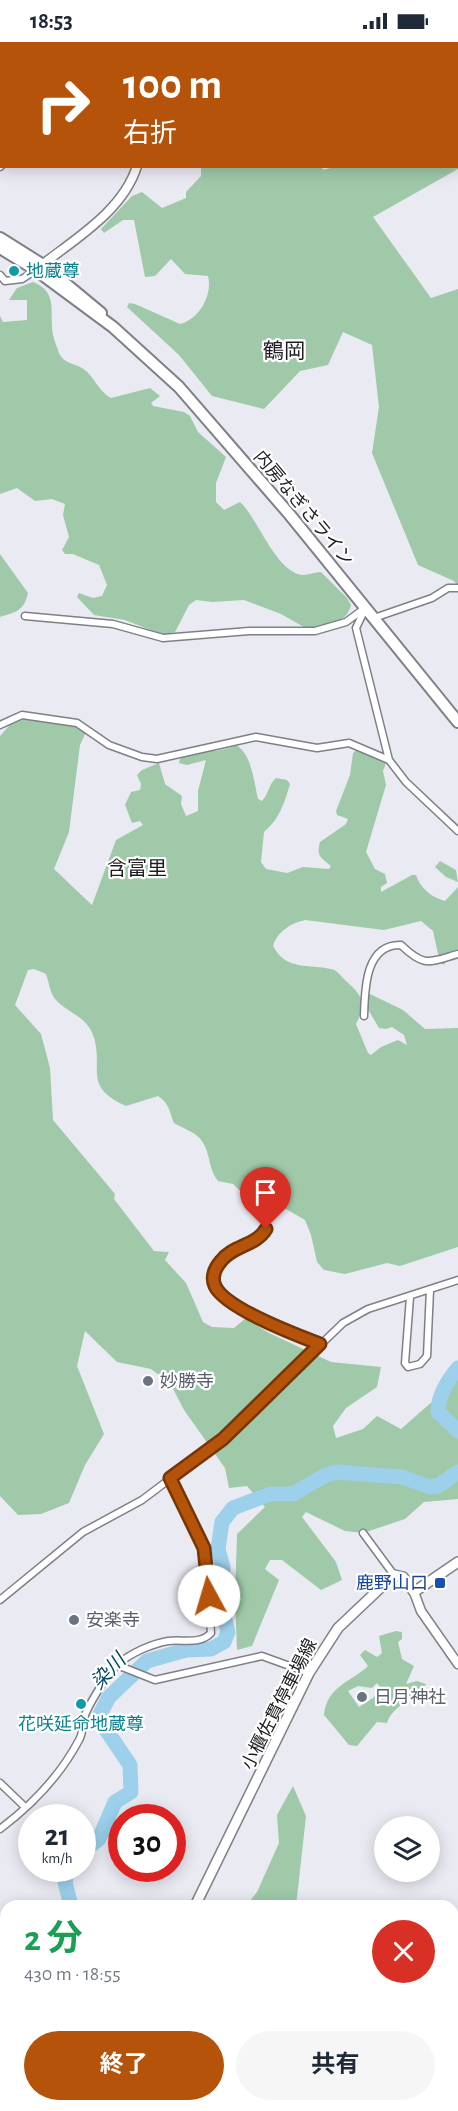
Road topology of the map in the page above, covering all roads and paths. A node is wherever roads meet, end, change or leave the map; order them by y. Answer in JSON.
{"nodes":[{"id":1,"x":136,"y":168,"type":"edge"},
{"id":2,"x":0,"y":238,"type":"edge"},
{"id":3,"x":0,"y":248,"type":"edge"},
{"id":4,"x":39,"y":267,"type":"junction"},
{"id":5,"x":0,"y":275,"type":"edge"},
{"id":6,"x":458,"y":588,"type":"edge"},
{"id":7,"x":365,"y":608,"type":"junction"},
{"id":8,"x":25,"y":616,"type":"dead end"},
{"id":9,"x":373,"y":618,"type":"junction"},
{"id":10,"x":458,"y":722,"type":"edge"},
{"id":11,"x":0,"y":725,"type":"edge"},
{"id":12,"x":389,"y":760,"type":"junction"},
{"id":13,"x":458,"y":831,"type":"edge"},
{"id":14,"x":458,"y":954,"type":"edge"},
{"id":15,"x":364,"y":1016,"type":"dead end"},
{"id":16,"x":266,"y":1229,"type":"dead end"},
{"id":17,"x":458,"y":1280,"type":"edge"},
{"id":18,"x":430,"y":1290,"type":"junction"},
{"id":19,"x":411,"y":1297,"type":"junction"},
{"id":20,"x":320,"y":1344,"type":"junction"},
{"id":21,"x":170,"y":1478,"type":"junction"},
{"id":22,"x":363,"y":1533,"type":"dead end"},
{"id":23,"x":458,"y":1562,"type":"edge"},
{"id":24,"x":394,"y":1575,"type":"junction"},
{"id":25,"x":414,"y":1592,"type":"junction"},
{"id":26,"x":0,"y":1599,"type":"edge"},
{"id":27,"x":458,"y":1664,"type":"edge"},
{"id":28,"x":119,"y":1666,"type":"junction"},
{"id":29,"x":309,"y":1673,"type":"junction"},
{"id":30,"x":0,"y":1784,"type":"edge"},
{"id":31,"x":22,"y":1804,"type":"edge"},
{"id":32,"x":29,"y":1804,"type":"edge"},
{"id":33,"x":18,"y":1813,"type":"edge"},
{"id":34,"x":0,"y":1828,"type":"edge"},
{"id":35,"x":198,"y":1900,"type":"edge"}],
"edges":[{"from":1,"to":4,"type":"street"},
{"from":2,"to":4,"type":"highway","name":"内房なぎさライン"},
{"from":3,"to":4,"type":"highway","name":"内房なぎさライン"},
{"from":4,"to":5,"type":"street"},
{"from":4,"to":7,"type":"highway","name":"内房なぎさライン"},
{"from":6,"to":9,"type":"street"},
{"from":7,"to":8,"type":"street"},
{"from":7,"to":9,"type":"highway","name":"内房なぎさライン"},
{"from":7,"to":12,"type":"street"},
{"from":9,"to":10,"type":"highway","name":"内房なぎさライン"},
{"from":11,"to":12,"type":"street"},
{"from":12,"to":13,"type":"street"},
{"from":14,"to":15,"type":"street"},
{"from":16,"to":20,"type":"street"},
{"from":17,"to":18,"type":"street"},
{"from":18,"to":19,"type":"street"},
{"from":18,"to":19,"type":"street"},
{"from":19,"to":20,"type":"street"},
{"from":20,"to":21,"type":"street"},
{"from":21,"to":26,"type":"street"},
{"from":21,"to":28,"type":"street"},
{"from":22,"to":24,"type":"street"},
{"from":23,"to":25,"type":"main road"},
{"from":24,"to":25,"type":"main road"},
{"from":24,"to":29,"type":"main road","name":"小櫃佐貫停車場線"},
{"from":25,"to":27,"type":"street"},
{"from":28,"to":29,"type":"street"},
{"from":28,"to":32,"type":"street"},
{"from":29,"to":35,"type":"main road","name":"小櫃佐貫停車場線"},
{"from":30,"to":31,"type":"street"},
{"from":33,"to":34,"type":"street"}]}
